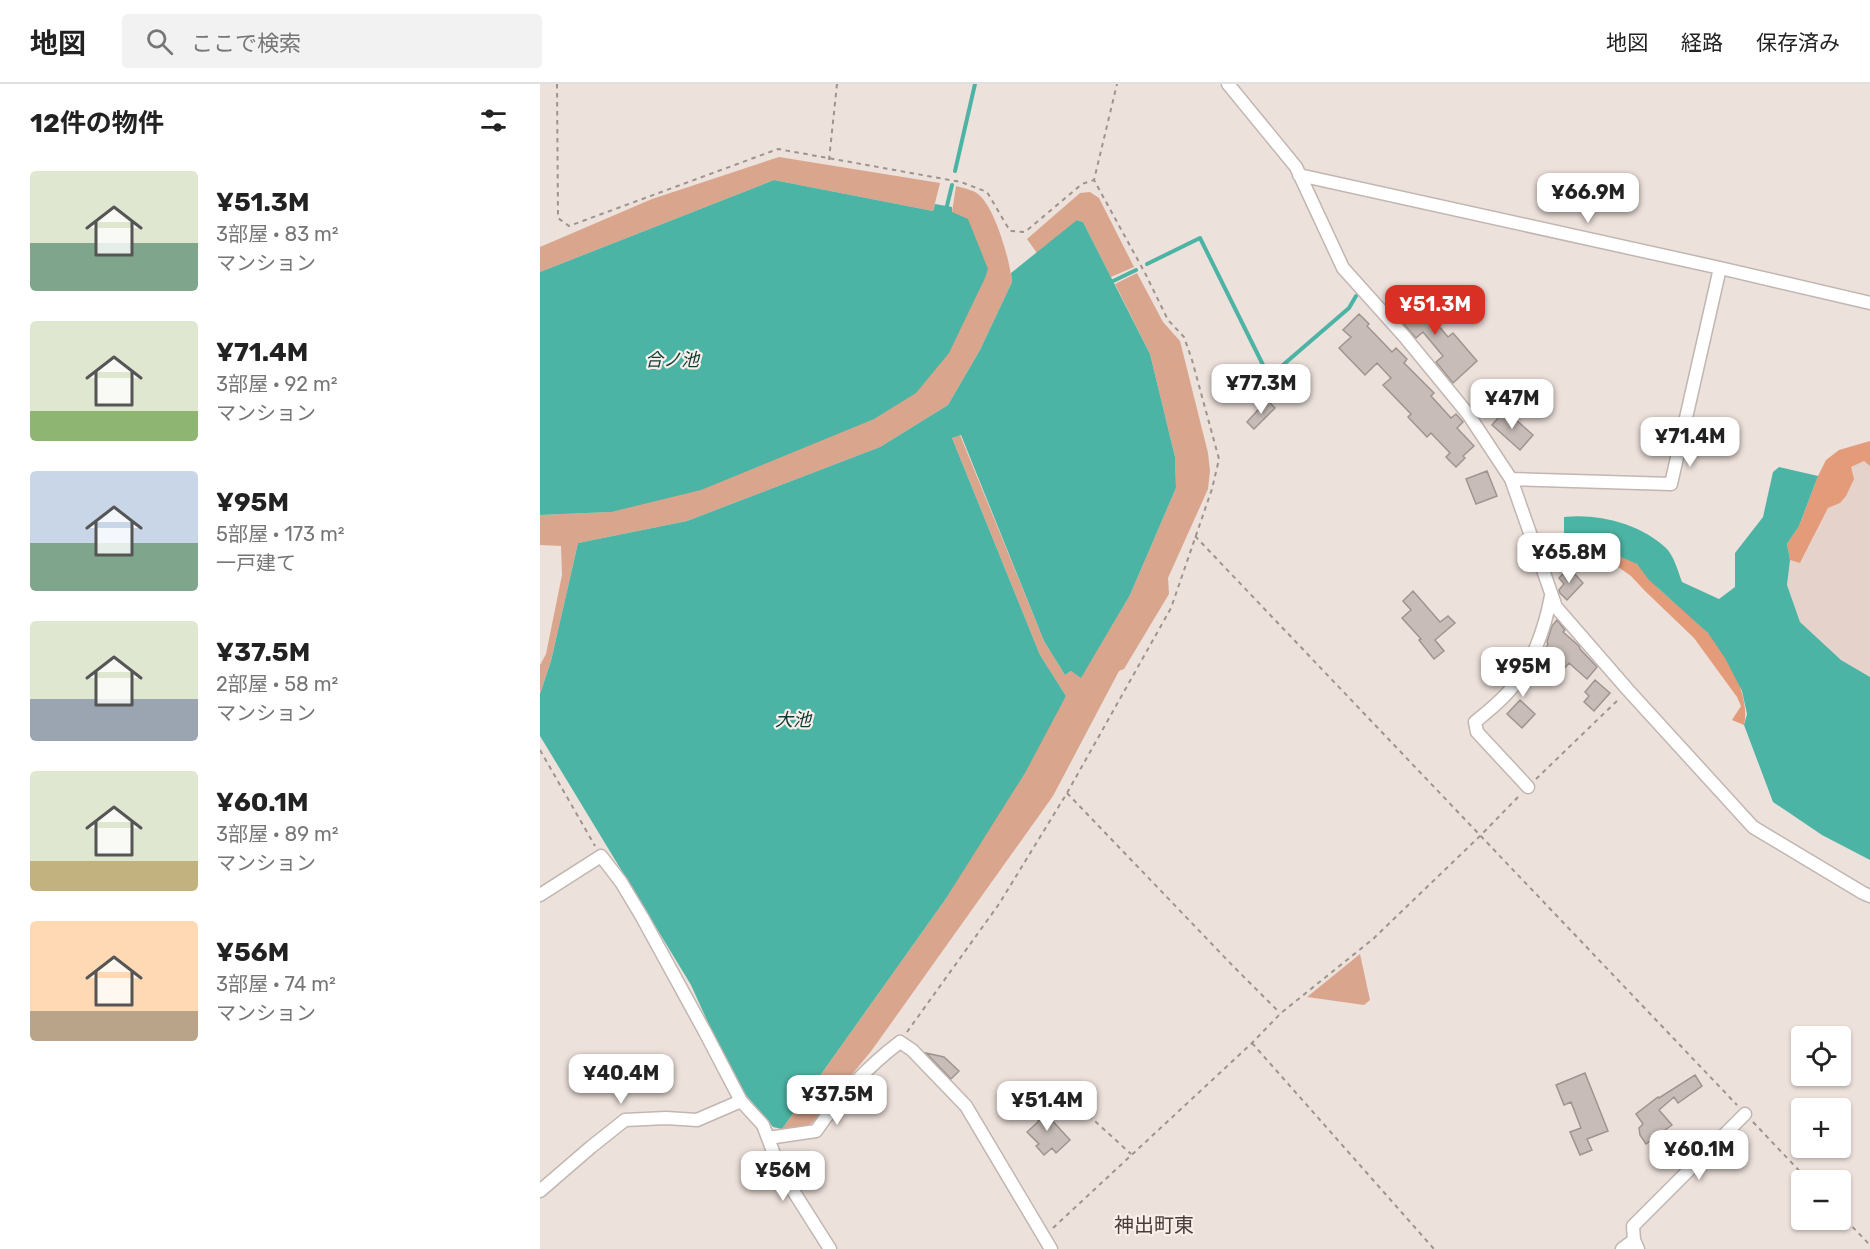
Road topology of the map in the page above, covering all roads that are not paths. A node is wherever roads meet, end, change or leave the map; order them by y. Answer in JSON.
{"nodes":[{"id":1,"x":1228,"y":84,"type":"edge"},
{"id":2,"x":1299,"y":175,"type":"junction"},
{"id":3,"x":1720,"y":268,"type":"junction"},
{"id":4,"x":1870,"y":303,"type":"edge"},
{"id":5,"x":1511,"y":479,"type":"junction"},
{"id":6,"x":1551,"y":594,"type":"junction"},
{"id":7,"x":1528,"y":787,"type":"road end"},
{"id":8,"x":540,"y":896,"type":"edge"},
{"id":9,"x":1870,"y":896,"type":"edge"},
{"id":10,"x":741,"y":1101,"type":"junction"},
{"id":11,"x":1745,"y":1114,"type":"road end"},
{"id":12,"x":768,"y":1138,"type":"junction"},
{"id":13,"x":540,"y":1191,"type":"edge"},
{"id":14,"x":1636,"y":1245,"type":"edge"},
{"id":15,"x":830,"y":1249,"type":"edge"},
{"id":16,"x":1051,"y":1249,"type":"edge"},
{"id":17,"x":1622,"y":1249,"type":"edge"}],
"edges":[{"from":1,"to":2,"type":"street"},
{"from":2,"to":3,"type":"street"},
{"from":2,"to":5,"type":"street"},
{"from":3,"to":4,"type":"street"},
{"from":3,"to":5,"type":"street"},
{"from":5,"to":6,"type":"street"},
{"from":6,"to":7,"type":"street"},
{"from":6,"to":9,"type":"street"},
{"from":8,"to":10,"type":"street"},
{"from":10,"to":12,"type":"street"},
{"from":10,"to":13,"type":"street"},
{"from":11,"to":14,"type":"street"},
{"from":12,"to":15,"type":"street"},
{"from":12,"to":16,"type":"street"},
{"from":14,"to":17,"type":"street"}]}
